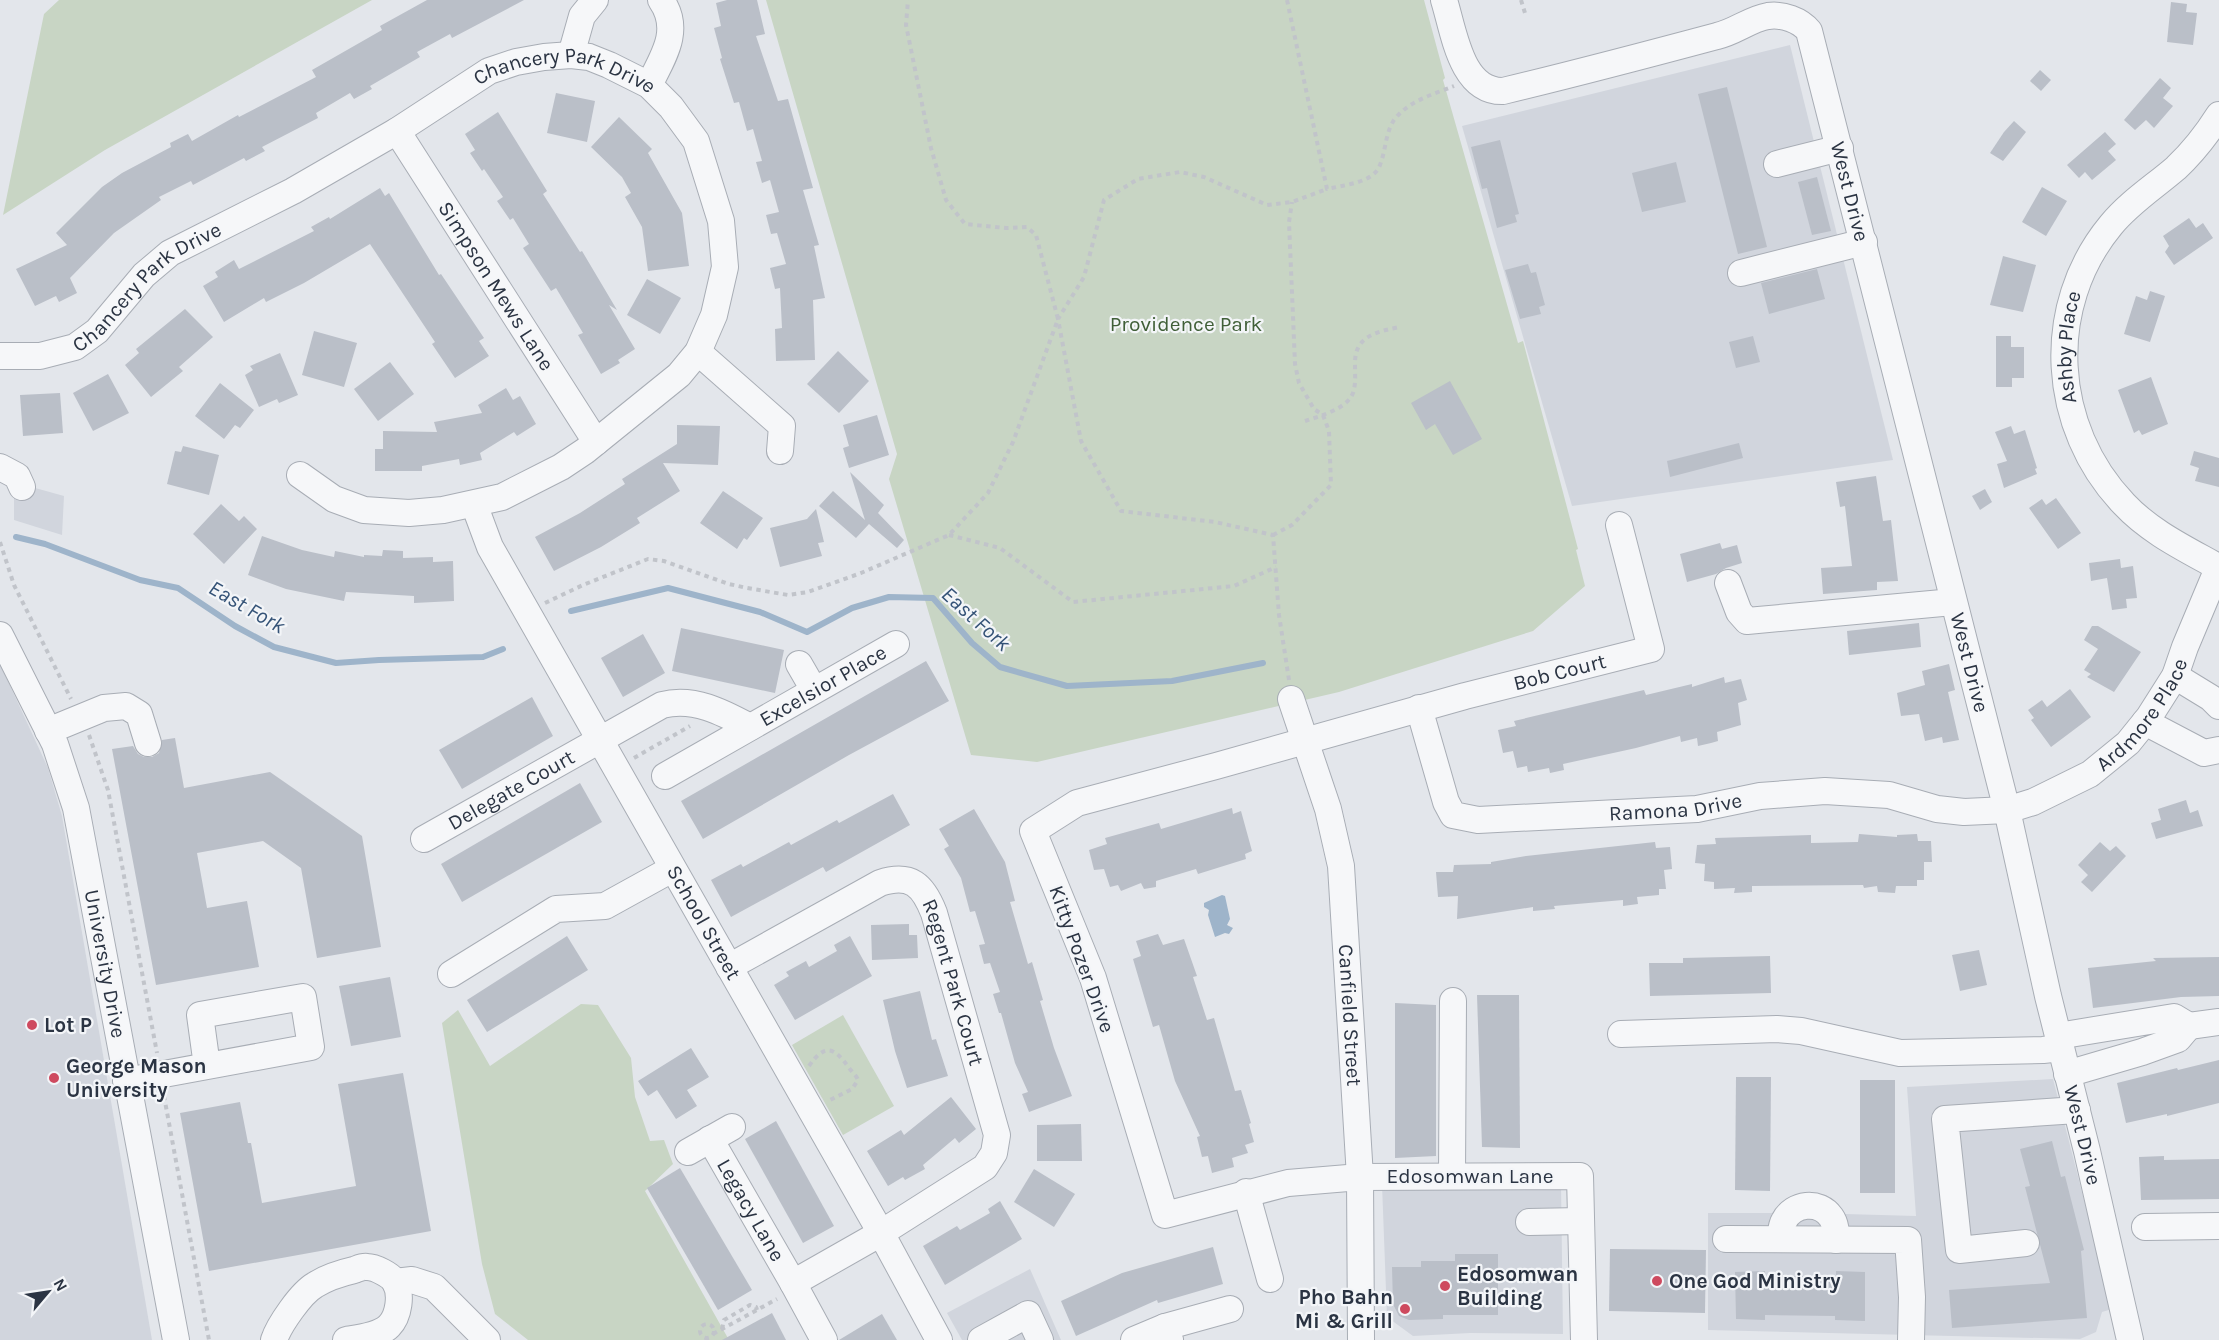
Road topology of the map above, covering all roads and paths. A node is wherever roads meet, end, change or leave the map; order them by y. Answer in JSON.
{"nodes":[{"id":1,"x":595,"y":0,"type":"edge"},
{"id":2,"x":661,"y":0,"type":"edge"},
{"id":3,"x":908,"y":0,"type":"edge"},
{"id":4,"x":1287,"y":0,"type":"edge"},
{"id":5,"x":1444,"y":0,"type":"edge"},
{"id":6,"x":1521,"y":0,"type":"edge"},
{"id":7,"x":1767,"y":8,"type":"edge"},
{"id":8,"x":1525,"y":14,"type":"dead end"},
{"id":9,"x":571,"y":55,"type":"junction"},
{"id":10,"x":1471,"y":77,"type":"junction"},
{"id":11,"x":649,"y":85,"type":"junction"},
{"id":12,"x":2219,"y":115,"type":"edge"},
{"id":13,"x":397,"y":131,"type":"junction"},
{"id":14,"x":1840,"y":148,"type":"junction"},
{"id":15,"x":1777,"y":164,"type":"dead end"},
{"id":16,"x":1327,"y":189,"type":"junction"},
{"id":17,"x":1292,"y":202,"type":"junction"},
{"id":18,"x":1864,"y":242,"type":"junction"},
{"id":19,"x":1741,"y":273,"type":"dead end"},
{"id":20,"x":1058,"y":319,"type":"junction"},
{"id":21,"x":1399,"y":327,"type":"dead end"},
{"id":22,"x":698,"y":352,"type":"junction"},
{"id":23,"x":0,"y":356,"type":"edge"},
{"id":24,"x":1323,"y":415,"type":"junction"},
{"id":25,"x":1305,"y":421,"type":"dead end"},
{"id":26,"x":596,"y":442,"type":"junction"},
{"id":27,"x":780,"y":451,"type":"dead end"},
{"id":28,"x":0,"y":467,"type":"edge"},
{"id":29,"x":300,"y":475,"type":"dead end"},
{"id":30,"x":22,"y":487,"type":"dead end"},
{"id":31,"x":474,"y":504,"type":"junction"},
{"id":32,"x":1619,"y":525,"type":"dead end"},
{"id":33,"x":949,"y":535,"type":"junction"},
{"id":34,"x":1273,"y":535,"type":"junction"},
{"id":35,"x":0,"y":542,"type":"edge"},
{"id":36,"x":1276,"y":567,"type":"junction"},
{"id":37,"x":2219,"y":567,"type":"edge"},
{"id":38,"x":1728,"y":583,"type":"dead end"},
{"id":39,"x":1953,"y":602,"type":"junction"},
{"id":40,"x":544,"y":603,"type":"dead end"},
{"id":41,"x":0,"y":635,"type":"edge"},
{"id":42,"x":896,"y":644,"type":"dead end"},
{"id":43,"x":799,"y":664,"type":"dead end"},
{"id":44,"x":2175,"y":676,"type":"junction"},
{"id":45,"x":814,"y":690,"type":"junction"},
{"id":46,"x":1291,"y":699,"type":"joint"},
{"id":47,"x":2219,"y":706,"type":"edge"},
{"id":48,"x":75,"y":707,"type":"dead end"},
{"id":49,"x":1419,"y":708,"type":"junction"},
{"id":50,"x":719,"y":710,"type":"junction"},
{"id":51,"x":2145,"y":722,"type":"junction"},
{"id":52,"x":750,"y":727,"type":"junction"},
{"id":53,"x":1345,"y":729,"type":"joint"},
{"id":54,"x":48,"y":731,"type":"junction"},
{"id":55,"x":89,"y":734,"type":"dead end"},
{"id":56,"x":1306,"y":740,"type":"junction"},
{"id":57,"x":600,"y":741,"type":"junction"},
{"id":58,"x":148,"y":743,"type":"dead end"},
{"id":59,"x":2219,"y":750,"type":"edge"},
{"id":60,"x":633,"y":758,"type":"dead end"},
{"id":61,"x":665,"y":776,"type":"dead end"},
{"id":62,"x":2007,"y":810,"type":"junction"},
{"id":63,"x":424,"y":839,"type":"dead end"},
{"id":64,"x":672,"y":869,"type":"junction"},
{"id":65,"x":729,"y":967,"type":"junction"},
{"id":66,"x":452,"y":974,"type":"dead end"},
{"id":67,"x":1453,"y":1001,"type":"dead end"},
{"id":68,"x":2219,"y":1022,"type":"edge"},
{"id":69,"x":2189,"y":1026,"type":"junction"},
{"id":70,"x":1621,"y":1034,"type":"dead end"},
{"id":71,"x":2059,"y":1042,"type":"junction"},
{"id":72,"x":158,"y":1062,"type":"dead end"},
{"id":73,"x":207,"y":1066,"type":"dead end"},
{"id":74,"x":808,"y":1067,"type":"dead end"},
{"id":75,"x":2067,"y":1074,"type":"junction"},
{"id":76,"x":126,"y":1081,"type":"junction"},
{"id":77,"x":163,"y":1091,"type":"dead end"},
{"id":78,"x":828,"y":1102,"type":"dead end"},
{"id":79,"x":2077,"y":1110,"type":"junction"},
{"id":80,"x":710,"y":1139,"type":"dead end"},
{"id":81,"x":1452,"y":1176,"type":"junction"},
{"id":82,"x":1360,"y":1177,"type":"junction"},
{"id":83,"x":1246,"y":1192,"type":"junction"},
{"id":84,"x":1581,"y":1221,"type":"junction"},
{"id":85,"x":1529,"y":1222,"type":"dead end"},
{"id":86,"x":2145,"y":1227,"type":"dead end"},
{"id":87,"x":2219,"y":1227,"type":"edge"},
{"id":88,"x":881,"y":1233,"type":"junction"},
{"id":89,"x":1726,"y":1239,"type":"dead end"},
{"id":90,"x":1780,"y":1239,"type":"junction"},
{"id":91,"x":1836,"y":1240,"type":"junction"},
{"id":92,"x":2026,"y":1243,"type":"dead end"},
{"id":93,"x":1270,"y":1279,"type":"dead end"},
{"id":94,"x":395,"y":1282,"type":"junction"},
{"id":95,"x":788,"y":1290,"type":"junction"},
{"id":96,"x":1230,"y":1309,"type":"dead end"},
{"id":97,"x":758,"y":1310,"type":"junction"},
{"id":98,"x":722,"y":1330,"type":"junction"},
{"id":99,"x":713,"y":1334,"type":"dead end"},
{"id":100,"x":1167,"y":1334,"type":"edge"},
{"id":101,"x":176,"y":1340,"type":"edge"},
{"id":102,"x":209,"y":1340,"type":"edge"},
{"id":103,"x":274,"y":1340,"type":"edge"},
{"id":104,"x":346,"y":1340,"type":"edge"},
{"id":105,"x":487,"y":1340,"type":"edge"},
{"id":106,"x":824,"y":1340,"type":"edge"},
{"id":107,"x":939,"y":1340,"type":"edge"},
{"id":108,"x":981,"y":1340,"type":"edge"},
{"id":109,"x":1040,"y":1340,"type":"edge"},
{"id":110,"x":1134,"y":1340,"type":"edge"},
{"id":111,"x":1360,"y":1340,"type":"edge"},
{"id":112,"x":1584,"y":1340,"type":"edge"},
{"id":113,"x":1911,"y":1340,"type":"edge"},
{"id":114,"x":2130,"y":1340,"type":"edge"}],
"edges":[{"from":1,"to":9,"type":"street"},
{"from":2,"to":11,"type":"street"},
{"from":3,"to":20,"type":"path"},
{"from":4,"to":16,"type":"path"},
{"from":5,"to":10,"type":"street"},
{"from":6,"to":8,"type":"path"},
{"from":7,"to":10,"type":"street","name":"West Drive"},
{"from":7,"to":14,"type":"street","name":"West Drive"},
{"from":9,"to":11,"type":"street","name":"Chancery Park Drive"},
{"from":9,"to":13,"type":"street","name":"Chancery Park Drive"},
{"from":10,"to":16,"type":"path"},
{"from":11,"to":22,"type":"street","name":"Chancery Park Drive"},
{"from":12,"to":37,"type":"street","name":"Ashby Place"},
{"from":13,"to":23,"type":"street","name":"Chancery Park Drive"},
{"from":13,"to":26,"type":"street","name":"Simpson Mews Lane"},
{"from":14,"to":15,"type":"street"},
{"from":14,"to":18,"type":"street","name":"West Drive"},
{"from":16,"to":17,"type":"path"},
{"from":17,"to":20,"type":"path"},
{"from":17,"to":24,"type":"path"},
{"from":18,"to":19,"type":"street"},
{"from":18,"to":39,"type":"street","name":"West Drive"},
{"from":20,"to":33,"type":"path"},
{"from":20,"to":34,"type":"path"},
{"from":21,"to":24,"type":"path"},
{"from":22,"to":26,"type":"street","name":"Chancery Park Drive"},
{"from":22,"to":27,"type":"street"},
{"from":24,"to":25,"type":"path"},
{"from":24,"to":34,"type":"path"},
{"from":26,"to":31,"type":"street","name":"Chancery Park Drive"},
{"from":28,"to":30,"type":"street"},
{"from":29,"to":31,"type":"street","name":"Chancery Park Drive"},
{"from":31,"to":57,"type":"street","name":"School Street"},
{"from":32,"to":49,"type":"street","name":"Bob Court"},
{"from":33,"to":36,"type":"path"},
{"from":33,"to":40,"type":"path"},
{"from":34,"to":36,"type":"path"},
{"from":35,"to":48,"type":"path"},
{"from":36,"to":46,"type":"path"},
{"from":37,"to":44,"type":"street","name":"Ardmore Place"},
{"from":38,"to":39,"type":"street"},
{"from":39,"to":62,"type":"street","name":"West Drive"},
{"from":41,"to":54,"type":"street","name":"University Drive"},
{"from":42,"to":45,"type":"street","name":"Excelsior Place"},
{"from":43,"to":45,"type":"street"},
{"from":44,"to":47,"type":"street"},
{"from":44,"to":51,"type":"street","name":"Ardmore Place"},
{"from":45,"to":52,"type":"street","name":"Excelsior Place"},
{"from":46,"to":56,"type":"street","name":"Canfield Street"},
{"from":49,"to":53,"type":"street","name":"Bob Court"},
{"from":49,"to":62,"type":"street","name":"Ramona Drive"},
{"from":50,"to":52,"type":"street","name":"Excelsior Place"},
{"from":50,"to":57,"type":"street","name":"Excelsior Place"},
{"from":50,"to":60,"type":"path"},
{"from":51,"to":59,"type":"street"},
{"from":51,"to":62,"type":"street","name":"Ardmore Place"},
{"from":52,"to":61,"type":"street","name":"Excelsior Place"},
{"from":53,"to":56,"type":"street","name":"Kitty Pozer Drive"},
{"from":54,"to":58,"type":"street"},
{"from":54,"to":76,"type":"street","name":"University Drive"},
{"from":55,"to":72,"type":"path"},
{"from":56,"to":82,"type":"street","name":"Canfield Street"},
{"from":56,"to":83,"type":"street","name":"Kitty Pozer Drive"},
{"from":57,"to":63,"type":"street","name":"Delegate Court"},
{"from":57,"to":64,"type":"street","name":"School Street"},
{"from":62,"to":71,"type":"street","name":"West Drive"},
{"from":64,"to":65,"type":"street","name":"School Street"},
{"from":64,"to":66,"type":"street"},
{"from":65,"to":88,"type":"street","name":"School Street"},
{"from":65,"to":88,"type":"street","name":"Regent Park Court"},
{"from":67,"to":81,"type":"street"},
{"from":68,"to":69,"type":"street"},
{"from":69,"to":71,"type":"street"},
{"from":69,"to":75,"type":"street"},
{"from":70,"to":71,"type":"street"},
{"from":71,"to":75,"type":"street","name":"West Drive"},
{"from":73,"to":76,"type":"street"},
{"from":74,"to":78,"type":"path"},
{"from":75,"to":79,"type":"street","name":"West Drive"},
{"from":76,"to":101,"type":"street","name":"University Drive"},
{"from":77,"to":102,"type":"path"},
{"from":79,"to":92,"type":"street"},
{"from":79,"to":114,"type":"street","name":"West Drive"},
{"from":80,"to":95,"type":"street","name":"Legacy Lane"},
{"from":81,"to":82,"type":"street","name":"Edosomwan Lane"},
{"from":81,"to":84,"type":"street","name":"Edosomwan Lane"},
{"from":82,"to":83,"type":"street","name":"Kitty Pozer Drive"},
{"from":82,"to":111,"type":"street","name":"Canfield Street"},
{"from":83,"to":93,"type":"street"},
{"from":84,"to":85,"type":"street"},
{"from":84,"to":112,"type":"street"},
{"from":86,"to":87,"type":"street"},
{"from":88,"to":95,"type":"street","name":"Legacy Lane"},
{"from":88,"to":107,"type":"street","name":"School Street"},
{"from":89,"to":90,"type":"street"},
{"from":90,"to":91,"type":"street"},
{"from":90,"to":91,"type":"street"},
{"from":91,"to":113,"type":"street"},
{"from":94,"to":103,"type":"street"},
{"from":94,"to":104,"type":"street"},
{"from":94,"to":105,"type":"street"},
{"from":95,"to":97,"type":"path"},
{"from":95,"to":106,"type":"street","name":"Legacy Lane"},
{"from":96,"to":100,"type":"street"},
{"from":97,"to":98,"type":"path"},
{"from":97,"to":98,"type":"path"},
{"from":98,"to":99,"type":"path"},
{"from":100,"to":110,"type":"street"},
{"from":108,"to":109,"type":"street"}]}
